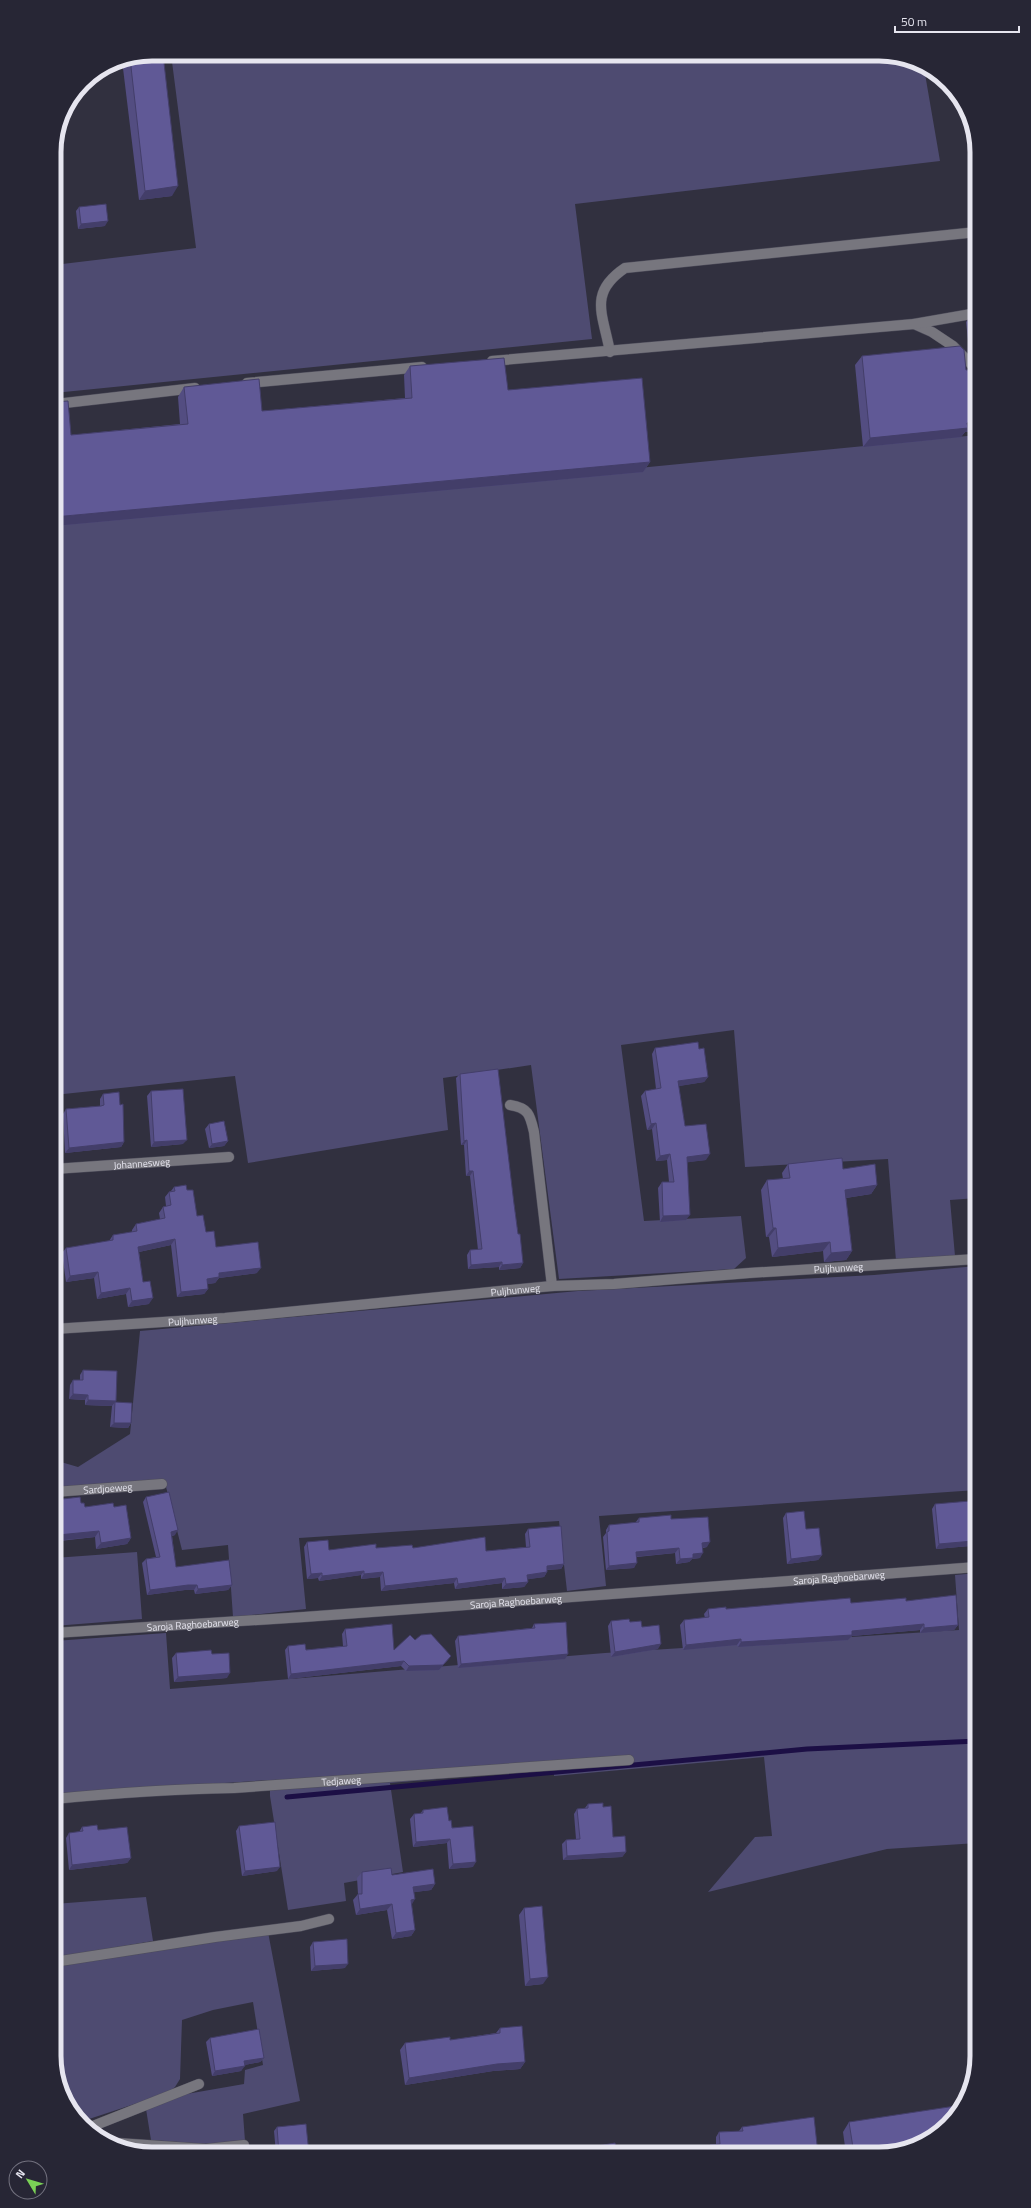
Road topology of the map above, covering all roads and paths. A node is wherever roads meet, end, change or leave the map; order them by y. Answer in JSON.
{"nodes":[{"id":1,"x":970,"y":233,"type":"edge"},
{"id":2,"x":970,"y":314,"type":"edge"},
{"id":3,"x":914,"y":324,"type":"junction"},
{"id":4,"x":610,"y":352,"type":"junction"},
{"id":5,"x":485,"y":362,"type":"edge"},
{"id":6,"x":970,"y":363,"type":"edge"},
{"id":7,"x":431,"y":366,"type":"edge"},
{"id":8,"x":235,"y":384,"type":"edge"},
{"id":9,"x":204,"y":387,"type":"edge"},
{"id":10,"x":61,"y":403,"type":"edge"},
{"id":11,"x":510,"y":1105,"type":"dead end"},
{"id":12,"x":230,"y":1157,"type":"dead end"},
{"id":13,"x":61,"y":1169,"type":"edge"},
{"id":14,"x":970,"y":1259,"type":"edge"},
{"id":15,"x":552,"y":1286,"type":"junction"},
{"id":16,"x":61,"y":1329,"type":"edge"},
{"id":17,"x":162,"y":1484,"type":"dead end"},
{"id":18,"x":61,"y":1491,"type":"edge"},
{"id":19,"x":970,"y":1568,"type":"edge"},
{"id":20,"x":61,"y":1633,"type":"edge"},
{"id":21,"x":629,"y":1760,"type":"dead end"},
{"id":22,"x":61,"y":1798,"type":"edge"},
{"id":23,"x":330,"y":1919,"type":"dead end"},
{"id":24,"x":61,"y":1961,"type":"edge"},
{"id":25,"x":199,"y":2084,"type":"dead end"},
{"id":26,"x":94,"y":2126,"type":"edge"},
{"id":27,"x":129,"y":2144,"type":"edge"},
{"id":28,"x":244,"y":2145,"type":"dead end"},
{"id":29,"x":188,"y":2147,"type":"edge"},
{"id":30,"x":219,"y":2147,"type":"edge"}],
"edges":[{"from":1,"to":4,"type":"street"},
{"from":2,"to":3,"type":"street"},
{"from":3,"to":4,"type":"street"},
{"from":3,"to":6,"type":"street"},
{"from":4,"to":5,"type":"street"},
{"from":7,"to":8,"type":"street"},
{"from":9,"to":10,"type":"street"},
{"from":11,"to":15,"type":"street"},
{"from":12,"to":13,"type":"street","name":"Johannesweg"},
{"from":14,"to":15,"type":"street","name":"Puljhunweg"},
{"from":15,"to":16,"type":"street","name":"Puljhunweg"},
{"from":17,"to":18,"type":"street","name":"Sardjoeweg"},
{"from":19,"to":20,"type":"street","name":"Saroja Raghoebarweg"},
{"from":21,"to":22,"type":"street","name":"Tedjaweg"},
{"from":23,"to":24,"type":"street"},
{"from":25,"to":26,"type":"street"},
{"from":27,"to":29,"type":"street"},
{"from":28,"to":30,"type":"street"}]}
